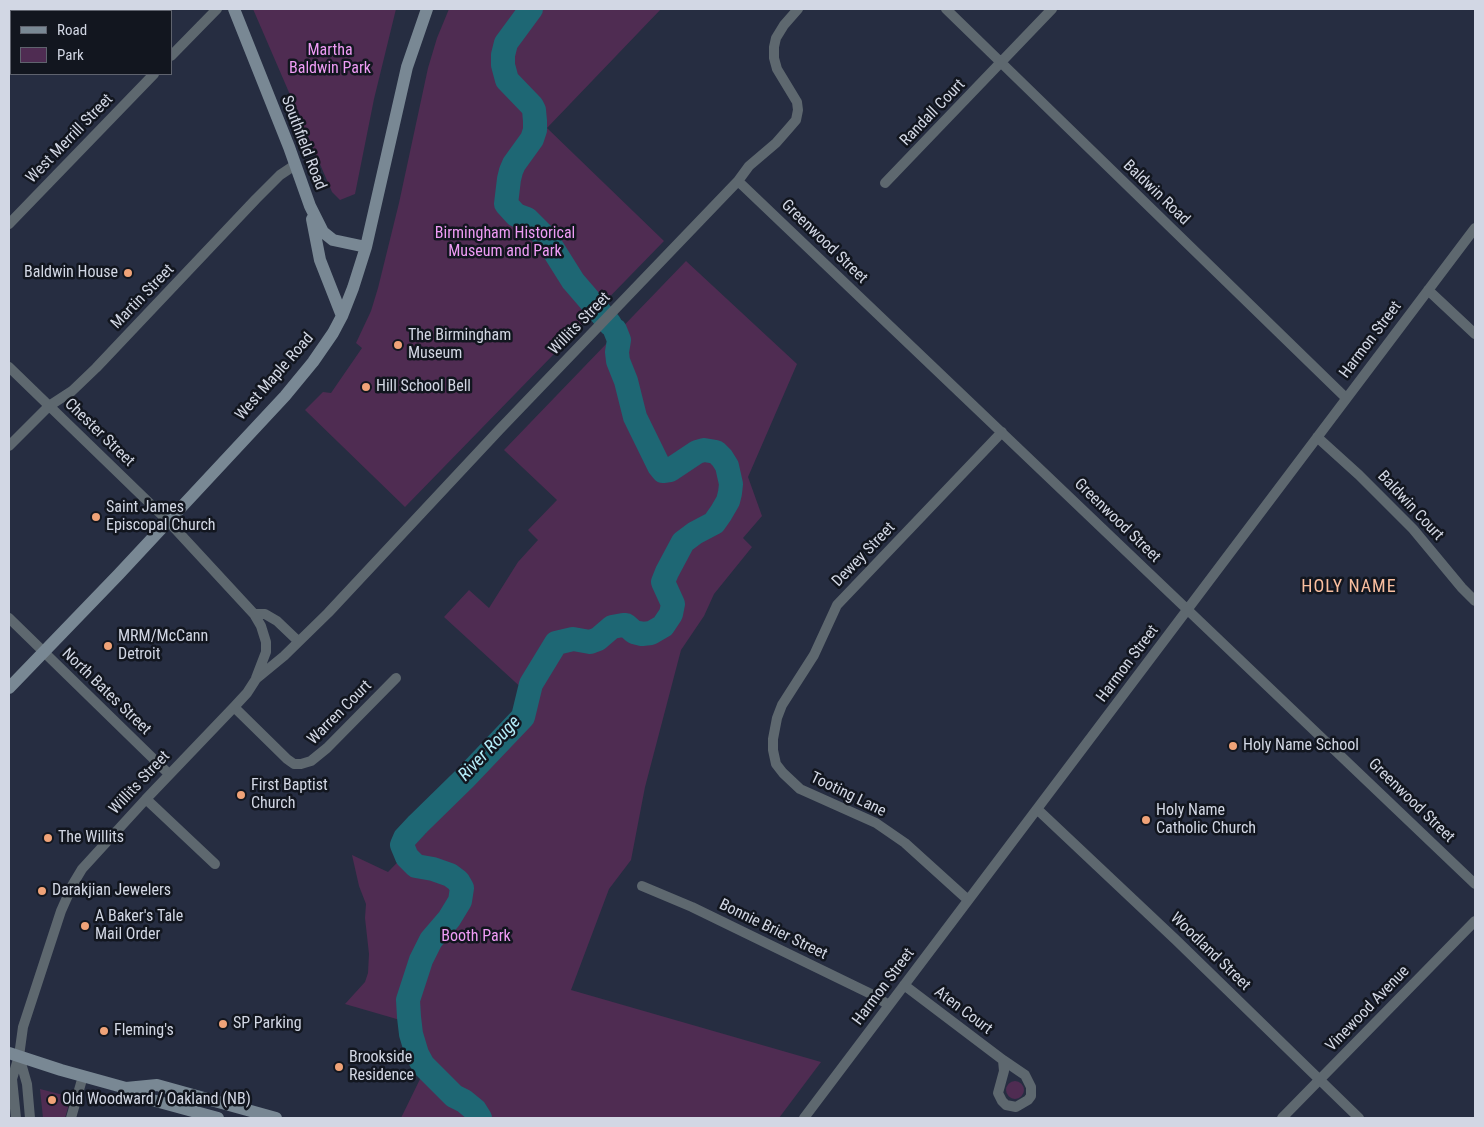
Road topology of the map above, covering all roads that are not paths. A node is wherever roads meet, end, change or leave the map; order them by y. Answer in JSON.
{"nodes":[{"id":1,"x":217,"y":9,"type":"edge"},
{"id":2,"x":234,"y":9,"type":"edge"},
{"id":3,"x":427,"y":9,"type":"edge"},
{"id":4,"x":798,"y":9,"type":"edge"},
{"id":5,"x":946,"y":9,"type":"edge"},
{"id":6,"x":1052,"y":9,"type":"edge"},
{"id":7,"x":172,"y":55,"type":"edge"},
{"id":8,"x":1002,"y":63,"type":"junction"},
{"id":9,"x":153,"y":75,"type":"edge"},
{"id":10,"x":295,"y":164,"type":"junction"},
{"id":11,"x":738,"y":182,"type":"junction"},
{"id":12,"x":885,"y":183,"type":"dead end"},
{"id":13,"x":310,"y":206,"type":"junction"},
{"id":14,"x":9,"y":224,"type":"edge"},
{"id":15,"x":1475,"y":228,"type":"edge"},
{"id":16,"x":366,"y":247,"type":"junction"},
{"id":17,"x":1428,"y":290,"type":"junction"},
{"id":18,"x":342,"y":316,"type":"junction"},
{"id":19,"x":1475,"y":334,"type":"edge"},
{"id":20,"x":9,"y":367,"type":"edge"},
{"id":21,"x":1346,"y":398,"type":"junction"},
{"id":22,"x":49,"y":406,"type":"junction"},
{"id":23,"x":1002,"y":432,"type":"junction"},
{"id":24,"x":1317,"y":437,"type":"junction"},
{"id":25,"x":9,"y":446,"type":"edge"},
{"id":26,"x":168,"y":521,"type":"junction"},
{"id":27,"x":1475,"y":602,"type":"edge"},
{"id":28,"x":1188,"y":609,"type":"junction"},
{"id":29,"x":254,"y":614,"type":"junction"},
{"id":30,"x":9,"y":618,"type":"edge"},
{"id":31,"x":298,"y":641,"type":"junction"},
{"id":32,"x":44,"y":651,"type":"junction"},
{"id":33,"x":256,"y":678,"type":"junction"},
{"id":34,"x":396,"y":678,"type":"dead end"},
{"id":35,"x":9,"y":688,"type":"edge"},
{"id":36,"x":234,"y":707,"type":"junction"},
{"id":37,"x":777,"y":718,"type":"joint"},
{"id":38,"x":169,"y":774,"type":"junction"},
{"id":39,"x":146,"y":799,"type":"junction"},
{"id":40,"x":1037,"y":809,"type":"junction"},
{"id":41,"x":216,"y":864,"type":"dead end"},
{"id":42,"x":1475,"y":884,"type":"edge"},
{"id":43,"x":642,"y":886,"type":"dead end"},
{"id":44,"x":968,"y":900,"type":"junction"},
{"id":45,"x":1475,"y":921,"type":"edge"},
{"id":46,"x":904,"y":985,"type":"junction"},
{"id":47,"x":889,"y":1005,"type":"junction"},
{"id":48,"x":14,"y":1055,"type":"edge"},
{"id":49,"x":1003,"y":1060,"type":"junction"},
{"id":50,"x":83,"y":1076,"type":"junction"},
{"id":51,"x":1320,"y":1080,"type":"junction"},
{"id":52,"x":126,"y":1088,"type":"junction"},
{"id":53,"x":16,"y":1118,"type":"edge"},
{"id":54,"x":30,"y":1118,"type":"edge"},
{"id":55,"x":71,"y":1118,"type":"edge"},
{"id":56,"x":218,"y":1118,"type":"edge"},
{"id":57,"x":276,"y":1118,"type":"edge"},
{"id":58,"x":804,"y":1118,"type":"edge"},
{"id":59,"x":1282,"y":1118,"type":"edge"},
{"id":60,"x":1359,"y":1118,"type":"edge"}],
"edges":[{"from":1,"to":7,"type":"street"},
{"from":2,"to":10,"type":"main road","name":"Southfield Road"},
{"from":3,"to":16,"type":"main road","name":"West Maple Road"},
{"from":4,"to":11,"type":"street","name":"Willits Street"},
{"from":5,"to":8,"type":"street","name":"Baldwin Road"},
{"from":6,"to":8,"type":"street","name":"Randall Court"},
{"from":8,"to":12,"type":"street","name":"Randall Court"},
{"from":8,"to":21,"type":"street","name":"Baldwin Road"},
{"from":9,"to":14,"type":"street","name":"West Merrill Street"},
{"from":10,"to":13,"type":"main road","name":"Southfield Road"},
{"from":10,"to":22,"type":"street","name":"Martin Street"},
{"from":11,"to":23,"type":"street","name":"Greenwood Street"},
{"from":11,"to":31,"type":"street","name":"Willits Street"},
{"from":13,"to":16,"type":"main road","name":"Southfield Road"},
{"from":13,"to":18,"type":"main road","name":"Southfield Road"},
{"from":15,"to":17,"type":"street","name":"Harmon Street"},
{"from":16,"to":18,"type":"main road","name":"West Maple Road"},
{"from":17,"to":19,"type":"street"},
{"from":17,"to":21,"type":"street","name":"Harmon Street"},
{"from":18,"to":26,"type":"main road","name":"West Maple Road"},
{"from":20,"to":22,"type":"street","name":"Chester Street"},
{"from":21,"to":24,"type":"street","name":"Harmon Street"},
{"from":22,"to":25,"type":"street","name":"Martin Street"},
{"from":22,"to":26,"type":"street","name":"Chester Street"},
{"from":23,"to":28,"type":"street","name":"Greenwood Street"},
{"from":23,"to":37,"type":"street","name":"Dewey Street"},
{"from":24,"to":27,"type":"street","name":"Baldwin Court"},
{"from":24,"to":28,"type":"street","name":"Harmon Street"},
{"from":26,"to":29,"type":"street","name":"Chester Street"},
{"from":26,"to":32,"type":"main road","name":"West Maple Road"},
{"from":28,"to":40,"type":"street","name":"Harmon Street"},
{"from":28,"to":42,"type":"street","name":"Greenwood Street"},
{"from":29,"to":31,"type":"street"},
{"from":29,"to":33,"type":"street"},
{"from":30,"to":32,"type":"street","name":"North Bates Street"},
{"from":31,"to":33,"type":"street","name":"Willits Street"},
{"from":32,"to":35,"type":"main road","name":"West Maple Road"},
{"from":32,"to":38,"type":"street","name":"North Bates Street"},
{"from":33,"to":36,"type":"street","name":"Willits Street"},
{"from":34,"to":36,"type":"street","name":"Warren Court"},
{"from":36,"to":38,"type":"street","name":"Willits Street"},
{"from":37,"to":44,"type":"street","name":"Tooting Lane"},
{"from":38,"to":39,"type":"street","name":"Willits Street"},
{"from":39,"to":41,"type":"street"},
{"from":39,"to":48,"type":"street","name":"Willits Street"},
{"from":40,"to":44,"type":"street","name":"Harmon Street"},
{"from":40,"to":51,"type":"street","name":"Woodland Street"},
{"from":43,"to":47,"type":"street","name":"Bonnie Brier Street"},
{"from":44,"to":46,"type":"street","name":"Harmon Street"},
{"from":45,"to":51,"type":"street","name":"Vinewood Avenue"},
{"from":46,"to":47,"type":"street","name":"Harmon Street"},
{"from":46,"to":49,"type":"street","name":"Aten Court"},
{"from":47,"to":58,"type":"street","name":"Harmon Street"},
{"from":48,"to":50,"type":"main road"},
{"from":48,"to":53,"type":"street"},
{"from":48,"to":54,"type":"street"},
{"from":49,"to":49,"type":"street","name":"Aten Court"},
{"from":50,"to":52,"type":"main road"},
{"from":50,"to":55,"type":"street"},
{"from":51,"to":59,"type":"street","name":"Vinewood Avenue"},
{"from":51,"to":60,"type":"street","name":"Woodland Street"},
{"from":52,"to":56,"type":"main road"},
{"from":52,"to":57,"type":"main road"}]}
